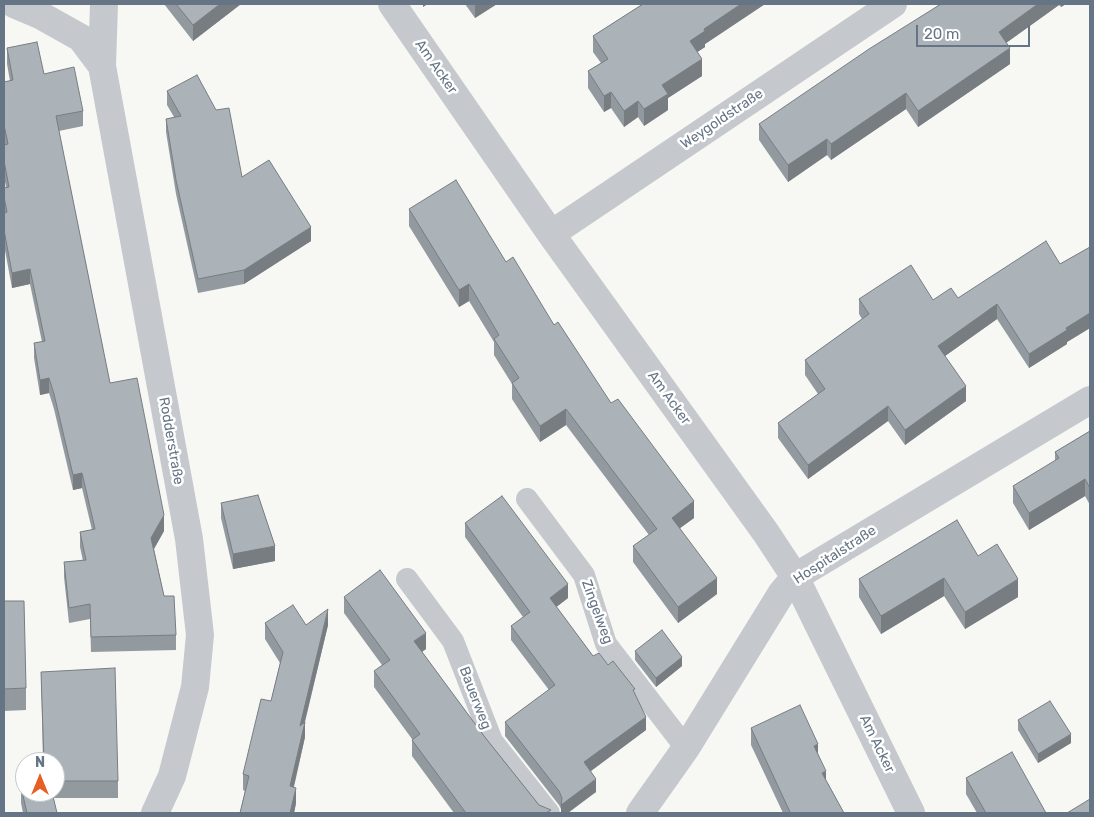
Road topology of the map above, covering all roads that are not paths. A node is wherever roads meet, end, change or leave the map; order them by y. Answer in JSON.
{"nodes":[{"id":1,"x":14,"y":4,"type":"edge"},
{"id":2,"x":104,"y":4,"type":"edge"},
{"id":3,"x":392,"y":4,"type":"edge"},
{"id":4,"x":893,"y":4,"type":"edge"},
{"id":5,"x":102,"y":66,"type":"junction"},
{"id":6,"x":551,"y":234,"type":"junction"},
{"id":7,"x":1090,"y":400,"type":"edge"},
{"id":8,"x":527,"y":499,"type":"dead end"},
{"id":9,"x":795,"y":577,"type":"junction"},
{"id":10,"x":407,"y":579,"type":"dead end"},
{"id":11,"x":686,"y":748,"type":"junction"},
{"id":12,"x":155,"y":813,"type":"edge"},
{"id":13,"x":549,"y":813,"type":"edge"},
{"id":14,"x":640,"y":813,"type":"edge"},
{"id":15,"x":911,"y":813,"type":"edge"}],
"edges":[{"from":1,"to":5,"type":"street","name":"Rodderstraße"},
{"from":2,"to":5,"type":"street","name":"Rodderstraße"},
{"from":3,"to":6,"type":"street","name":"Am Acker"},
{"from":4,"to":6,"type":"street","name":"Weygoldstraße"},
{"from":5,"to":12,"type":"street","name":"Rodderstraße"},
{"from":6,"to":9,"type":"street","name":"Am Acker"},
{"from":7,"to":9,"type":"street","name":"Hospitalstraße"},
{"from":8,"to":11,"type":"lane","name":"Zingelweg"},
{"from":9,"to":11,"type":"street","name":"Hospitalstraße"},
{"from":9,"to":15,"type":"street","name":"Am Acker"},
{"from":10,"to":13,"type":"lane","name":"Bauerweg"},
{"from":11,"to":14,"type":"street","name":"Hospitalstraße"}]}
